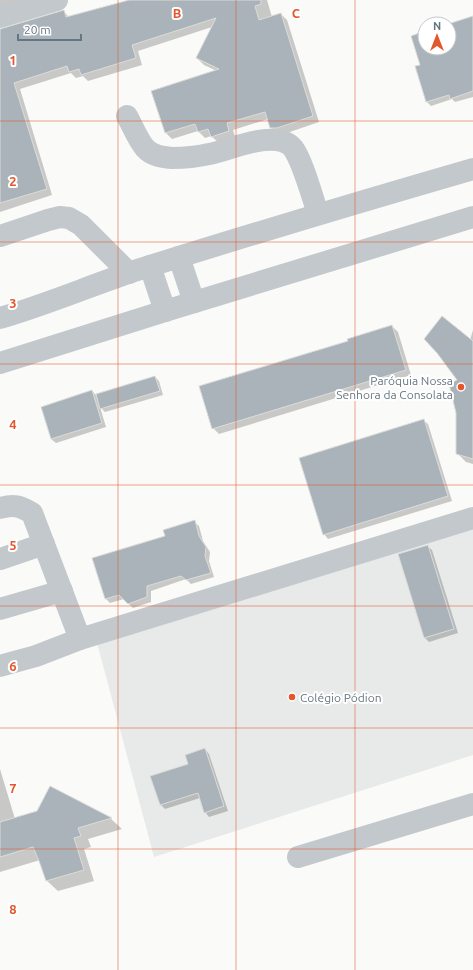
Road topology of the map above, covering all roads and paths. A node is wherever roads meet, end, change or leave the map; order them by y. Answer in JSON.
{"nodes":[{"id":1,"x":57,"y":0,"type":"edge"},
{"id":2,"x":0,"y":17,"type":"edge"},
{"id":3,"x":127,"y":116,"type":"dead end"},
{"id":4,"x":473,"y":169,"type":"edge"},
{"id":5,"x":318,"y":214,"type":"junction"},
{"id":6,"x":473,"y":217,"type":"edge"},
{"id":7,"x":0,"y":236,"type":"edge"},
{"id":8,"x":179,"y":257,"type":"junction"},
{"id":9,"x":150,"y":266,"type":"junction"},
{"id":10,"x":129,"y":273,"type":"junction"},
{"id":11,"x":194,"y":302,"type":"junction"},
{"id":12,"x":165,"y":311,"type":"junction"},
{"id":13,"x":0,"y":318,"type":"edge"},
{"id":14,"x":0,"y":363,"type":"edge"},
{"id":15,"x":0,"y":508,"type":"edge"},
{"id":16,"x":473,"y":518,"type":"edge"},
{"id":17,"x":44,"y":544,"type":"junction"},
{"id":18,"x":0,"y":559,"type":"edge"},
{"id":19,"x":62,"y":591,"type":"junction"},
{"id":20,"x":0,"y":609,"type":"edge"},
{"id":21,"x":80,"y":639,"type":"junction"},
{"id":22,"x":0,"y":666,"type":"edge"},
{"id":23,"x":473,"y":804,"type":"edge"},
{"id":24,"x":298,"y":857,"type":"dead end"}],
"edges":[{"from":1,"to":2,"type":"street"},
{"from":3,"to":5,"type":"street"},
{"from":4,"to":5,"type":"street"},
{"from":5,"to":8,"type":"street"},
{"from":6,"to":11,"type":"street"},
{"from":7,"to":10,"type":"street"},
{"from":8,"to":9,"type":"street"},
{"from":8,"to":11,"type":"street"},
{"from":9,"to":10,"type":"street"},
{"from":9,"to":12,"type":"street"},
{"from":10,"to":13,"type":"street"},
{"from":11,"to":12,"type":"street"},
{"from":12,"to":14,"type":"street"},
{"from":15,"to":17,"type":"street"},
{"from":16,"to":21,"type":"street"},
{"from":17,"to":18,"type":"street"},
{"from":17,"to":19,"type":"street"},
{"from":19,"to":20,"type":"street"},
{"from":19,"to":21,"type":"street"},
{"from":21,"to":22,"type":"street"},
{"from":23,"to":24,"type":"street"}]}
